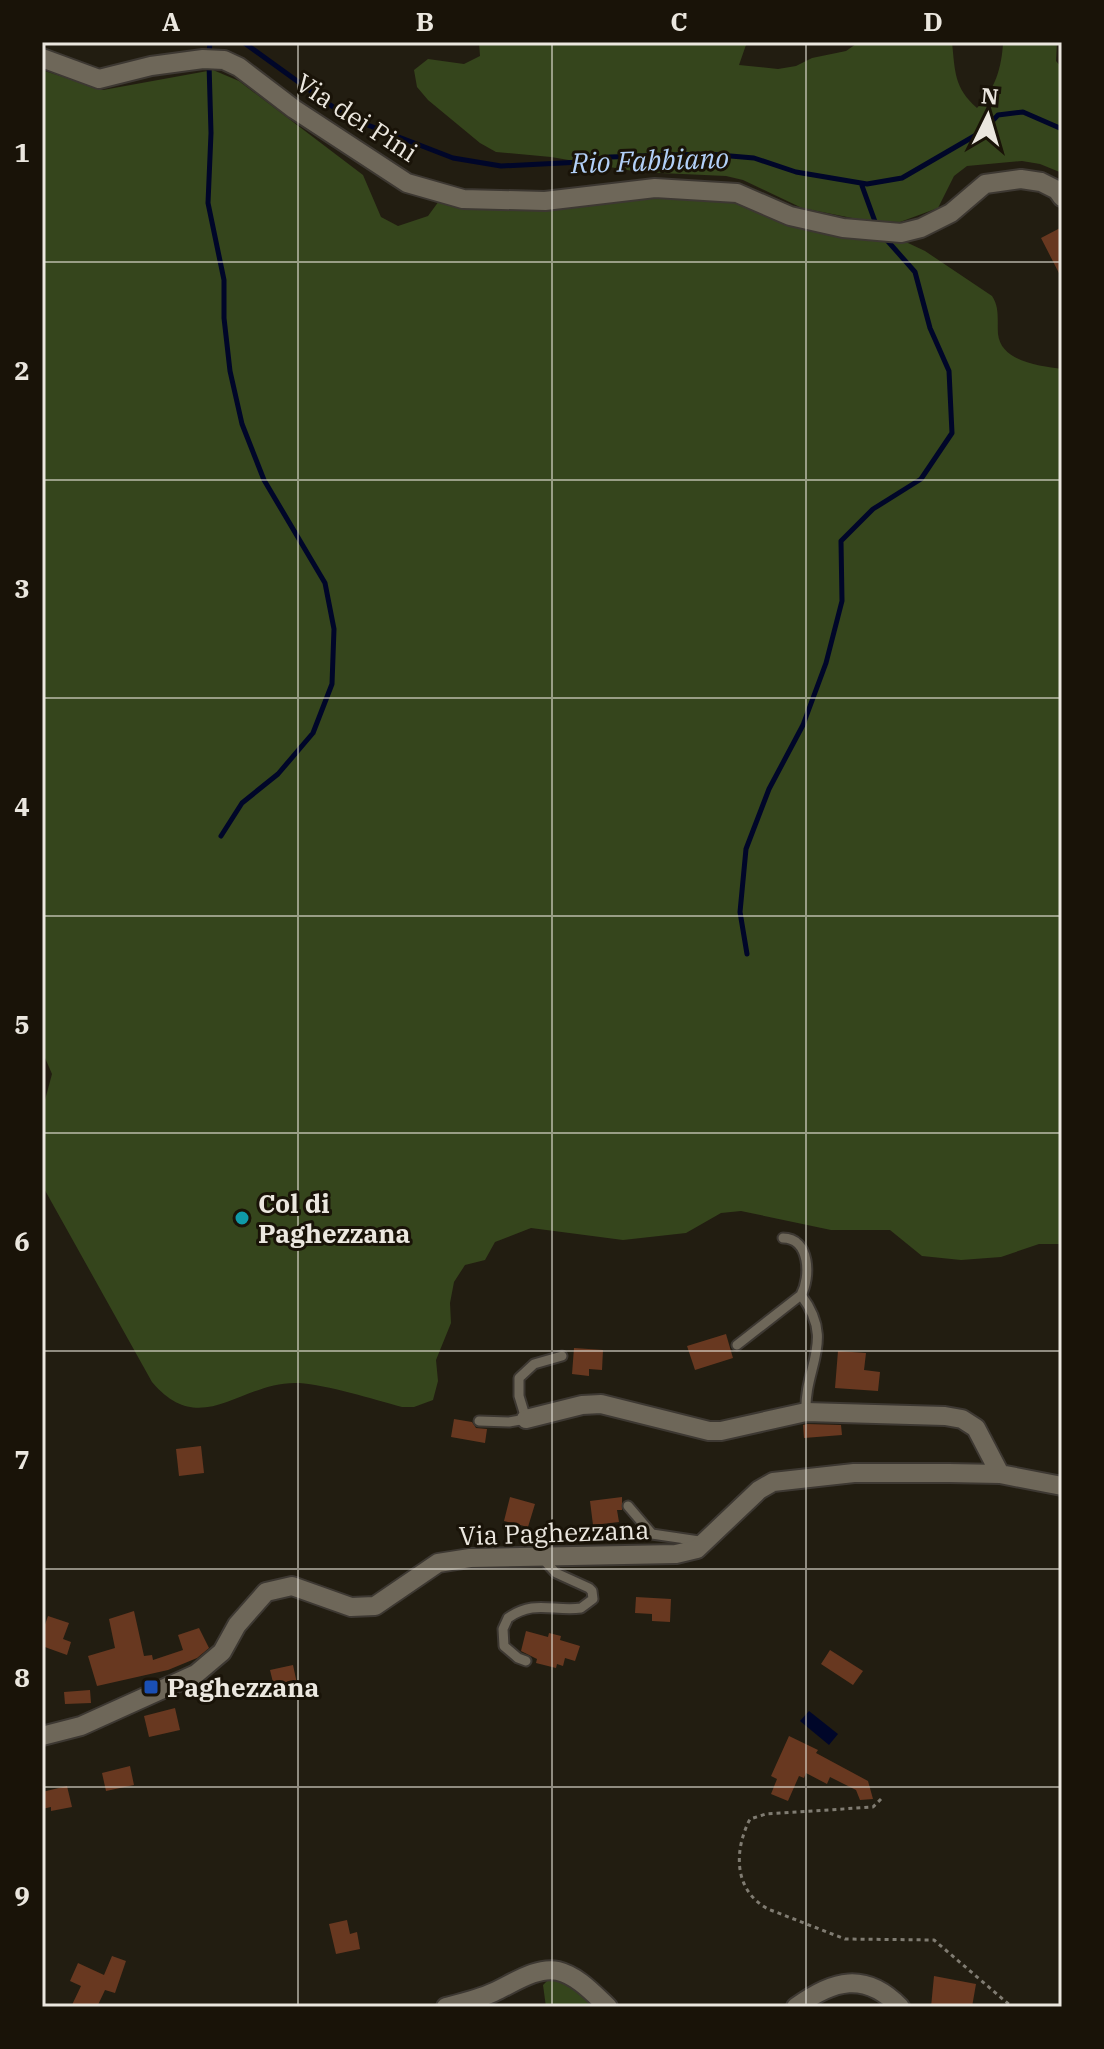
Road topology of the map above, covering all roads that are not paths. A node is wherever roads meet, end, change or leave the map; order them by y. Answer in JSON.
{"nodes":[{"id":1,"x":42,"y":58,"type":"edge"},
{"id":2,"x":1062,"y":197,"type":"edge"},
{"id":3,"x":783,"y":1238,"type":"dead end"},
{"id":4,"x":801,"y":1295,"type":"junction"},
{"id":5,"x":737,"y":1345,"type":"dead end"},
{"id":6,"x":562,"y":1356,"type":"dead end"},
{"id":7,"x":806,"y":1412,"type":"junction"},
{"id":8,"x":526,"y":1419,"type":"junction"},
{"id":9,"x":479,"y":1421,"type":"dead end"},
{"id":10,"x":1000,"y":1474,"type":"junction"},
{"id":11,"x":1062,"y":1486,"type":"edge"},
{"id":12,"x":628,"y":1506,"type":"dead end"},
{"id":13,"x":706,"y":1542,"type":"junction"},
{"id":14,"x":541,"y":1557,"type":"junction"},
{"id":15,"x":526,"y":1661,"type":"dead end"},
{"id":16,"x":42,"y":1736,"type":"edge"},
{"id":17,"x":446,"y":2007,"type":"edge"},
{"id":18,"x":608,"y":2007,"type":"edge"},
{"id":19,"x":796,"y":2007,"type":"edge"},
{"id":20,"x":900,"y":2007,"type":"edge"}],
"edges":[{"from":1,"to":2,"type":"street","name":"Via dei Pini"},
{"from":3,"to":4,"type":"lane"},
{"from":4,"to":5,"type":"lane"},
{"from":4,"to":7,"type":"lane"},
{"from":6,"to":8,"type":"lane"},
{"from":7,"to":8,"type":"street"},
{"from":7,"to":10,"type":"street"},
{"from":8,"to":9,"type":"lane"},
{"from":10,"to":11,"type":"street","name":"Via Paghezzana"},
{"from":10,"to":13,"type":"street","name":"Via Paghezzana"},
{"from":12,"to":13,"type":"lane"},
{"from":13,"to":14,"type":"street","name":"Via Paghezzana"},
{"from":14,"to":15,"type":"lane"},
{"from":14,"to":16,"type":"street","name":"Via Paghezzana"},
{"from":17,"to":18,"type":"street"},
{"from":19,"to":20,"type":"street"}]}
